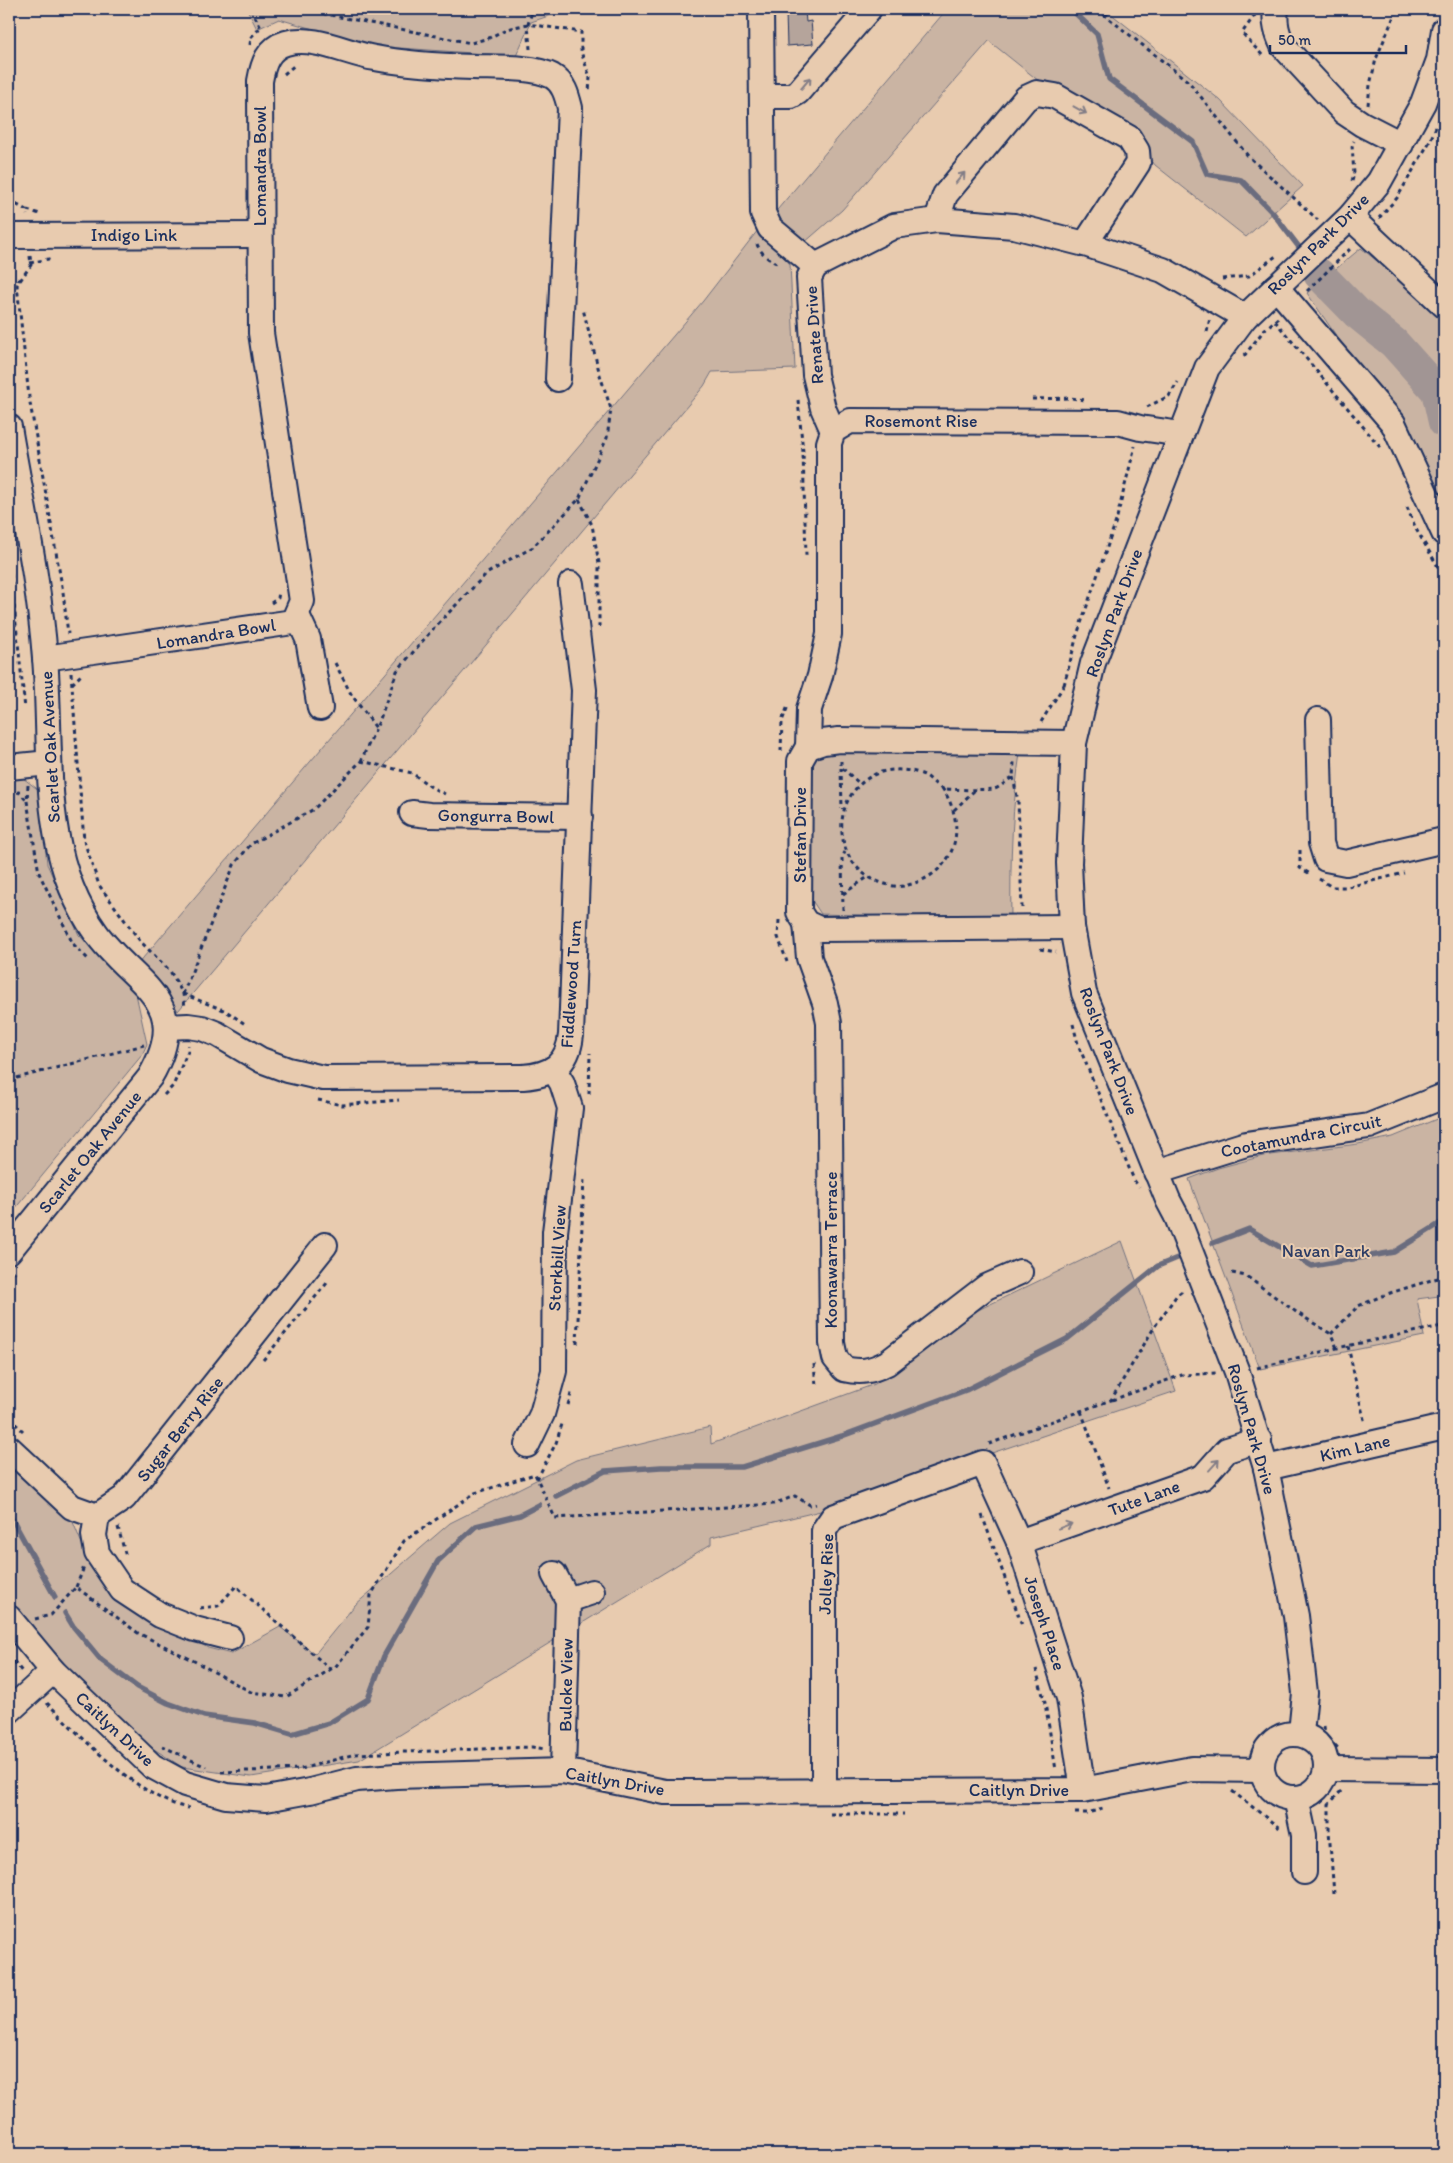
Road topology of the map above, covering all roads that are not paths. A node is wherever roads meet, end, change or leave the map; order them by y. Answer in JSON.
{"nodes":[{"id":1,"x":761,"y":9,"type":"edge"},
{"id":2,"x":869,"y":9,"type":"edge"},
{"id":3,"x":1276,"y":9,"type":"edge"},
{"id":4,"x":1444,"y":30,"type":"edge"},
{"id":5,"x":1441,"y":60,"type":"edge"},
{"id":6,"x":763,"y":96,"type":"junction"},
{"id":7,"x":1401,"y":144,"type":"junction"},
{"id":8,"x":1350,"y":217,"type":"junction"},
{"id":9,"x":937,"y":220,"type":"junction"},
{"id":10,"x":260,"y":235,"type":"junction"},
{"id":11,"x":18,"y":236,"type":"edge"},
{"id":12,"x":1085,"y":244,"type":"junction"},
{"id":13,"x":815,"y":266,"type":"junction"},
{"id":14,"x":1276,"y":287,"type":"junction"},
{"id":15,"x":1444,"y":305,"type":"edge"},
{"id":16,"x":1245,"y":317,"type":"junction"},
{"id":17,"x":558,"y":379,"type":"dead end"},
{"id":18,"x":9,"y":427,"type":"edge"},
{"id":19,"x":832,"y":431,"type":"junction"},
{"id":20,"x":1181,"y":434,"type":"junction"},
{"id":21,"x":14,"y":487,"type":"edge"},
{"id":22,"x":1444,"y":533,"type":"edge"},
{"id":23,"x":571,"y":584,"type":"dead end"},
{"id":24,"x":296,"y":615,"type":"junction"},
{"id":25,"x":45,"y":658,"type":"junction"},
{"id":26,"x":320,"y":708,"type":"dead end"},
{"id":27,"x":1318,"y":720,"type":"dead end"},
{"id":28,"x":1074,"y":743,"type":"junction"},
{"id":29,"x":808,"y":747,"type":"junction"},
{"id":30,"x":49,"y":762,"type":"junction"},
{"id":31,"x":9,"y":768,"type":"edge"},
{"id":32,"x":412,"y":813,"type":"dead end"},
{"id":33,"x":580,"y":817,"type":"junction"},
{"id":34,"x":1444,"y":840,"type":"edge"},
{"id":35,"x":806,"y":923,"type":"junction"},
{"id":36,"x":1072,"y":927,"type":"junction"},
{"id":37,"x":166,"y":1027,"type":"junction"},
{"id":38,"x":553,"y":1069,"type":"junction"},
{"id":39,"x":1444,"y":1096,"type":"edge"},
{"id":40,"x":1156,"y":1172,"type":"junction"},
{"id":41,"x":326,"y":1245,"type":"dead end"},
{"id":42,"x":9,"y":1251,"type":"edge"},
{"id":43,"x":1020,"y":1272,"type":"dead end"},
{"id":44,"x":1444,"y":1427,"type":"edge"},
{"id":45,"x":1259,"y":1440,"type":"junction"},
{"id":46,"x":527,"y":1445,"type":"dead end"},
{"id":47,"x":9,"y":1448,"type":"edge"},
{"id":48,"x":972,"y":1464,"type":"joint"},
{"id":49,"x":1266,"y":1468,"type":"junction"},
{"id":50,"x":102,"y":1513,"type":"junction"},
{"id":51,"x":1019,"y":1542,"type":"junction"},
{"id":52,"x":554,"y":1574,"type":"dead end"},
{"id":53,"x":592,"y":1592,"type":"dead end"},
{"id":54,"x":568,"y":1600,"type":"junction"},
{"id":55,"x":9,"y":1618,"type":"edge"},
{"id":56,"x":230,"y":1638,"type":"dead end"},
{"id":57,"x":53,"y":1671,"type":"junction"},
{"id":58,"x":9,"y":1711,"type":"edge"},
{"id":59,"x":1301,"y":1734,"type":"junction"},
{"id":60,"x":564,"y":1761,"type":"junction"},
{"id":61,"x":1261,"y":1770,"type":"junction"},
{"id":62,"x":1326,"y":1770,"type":"junction"},
{"id":63,"x":1444,"y":1770,"type":"edge"},
{"id":64,"x":1081,"y":1781,"type":"junction"},
{"id":65,"x":824,"y":1791,"type":"junction"},
{"id":66,"x":1296,"y":1798,"type":"junction"},
{"id":67,"x":1304,"y":1872,"type":"dead end"}],
"edges":[{"from":1,"to":6,"type":"street"},
{"from":6,"to":2,"type":"street","one_way":true},
{"from":3,"to":7,"type":"street"},
{"from":4,"to":5,"type":"street","name":"Roslyn Park Drive"},
{"from":5,"to":7,"type":"street","name":"Roslyn Park Drive"},
{"from":6,"to":13,"type":"street"},
{"from":7,"to":8,"type":"street","name":"Roslyn Park Drive"},
{"from":8,"to":14,"type":"street","name":"Roslyn Park Drive"},
{"from":8,"to":15,"type":"street"},
{"from":9,"to":12,"type":"street"},
{"from":9,"to":12,"type":"street","one_way":true},
{"from":9,"to":13,"type":"street"},
{"from":10,"to":11,"type":"street","name":"Indigo Link"},
{"from":10,"to":17,"type":"street","name":"Lomandra Bowl"},
{"from":10,"to":24,"type":"street","name":"Lomandra Bowl"},
{"from":12,"to":16,"type":"street"},
{"from":13,"to":19,"type":"street","name":"Renate Drive"},
{"from":14,"to":16,"type":"street","name":"Roslyn Park Drive"},
{"from":14,"to":22,"type":"street"},
{"from":16,"to":20,"type":"street","name":"Roslyn Park Drive"},
{"from":18,"to":21,"type":"street","name":"Scarlet Oak Avenue"},
{"from":19,"to":20,"type":"street","name":"Rosemont Rise"},
{"from":19,"to":29,"type":"street"},
{"from":20,"to":28,"type":"street","name":"Roslyn Park Drive"},
{"from":21,"to":25,"type":"street","name":"Scarlet Oak Avenue"},
{"from":23,"to":33,"type":"street","name":"Fiddlewood Turn"},
{"from":24,"to":25,"type":"street","name":"Lomandra Bowl"},
{"from":24,"to":26,"type":"street"},
{"from":25,"to":30,"type":"street","name":"Scarlet Oak Avenue"},
{"from":27,"to":34,"type":"street"},
{"from":28,"to":29,"type":"street"},
{"from":28,"to":36,"type":"street","name":"Roslyn Park Drive"},
{"from":29,"to":35,"type":"street","name":"Stefan Drive"},
{"from":30,"to":31,"type":"street"},
{"from":30,"to":37,"type":"street","name":"Scarlet Oak Avenue"},
{"from":32,"to":33,"type":"street","name":"Gongurra Bowl"},
{"from":33,"to":38,"type":"street","name":"Fiddlewood Turn"},
{"from":35,"to":36,"type":"street"},
{"from":35,"to":43,"type":"street","name":"Koonawarra Terrace"},
{"from":36,"to":40,"type":"street","name":"Roslyn Park Drive"},
{"from":37,"to":38,"type":"street","name":"Fiddlewood Turn"},
{"from":37,"to":42,"type":"street","name":"Scarlet Oak Avenue"},
{"from":38,"to":46,"type":"street","name":"Storkbill View"},
{"from":39,"to":40,"type":"street","name":"Cootamundra Circuit"},
{"from":40,"to":45,"type":"street","name":"Roslyn Park Drive","bridge":true},
{"from":41,"to":50,"type":"street","name":"Sugar Berry Rise"},
{"from":44,"to":49,"type":"street","name":"Kim Lane"},
{"from":45,"to":49,"type":"street","name":"Roslyn Park Drive"},
{"from":51,"to":45,"type":"street","name":"Tute Lane","one_way":true},
{"from":47,"to":50,"type":"street"},
{"from":48,"to":51,"type":"street","name":"Joseph Place"},
{"from":48,"to":65,"type":"street","name":"Jolley Rise"},
{"from":49,"to":59,"type":"street","name":"Roslyn Park Drive"},
{"from":50,"to":56,"type":"street"},
{"from":51,"to":64,"type":"street","name":"Joseph Place"},
{"from":52,"to":54,"type":"street","name":"Buloke View"},
{"from":53,"to":54,"type":"street"},
{"from":54,"to":60,"type":"street","name":"Buloke View"},
{"from":55,"to":57,"type":"street","name":"Caitlyn Drive"},
{"from":57,"to":58,"type":"street"},
{"from":57,"to":60,"type":"street","name":"Caitlyn Drive"},
{"from":59,"to":61,"type":"street"},
{"from":59,"to":62,"type":"street"},
{"from":60,"to":65,"type":"street","name":"Caitlyn Drive"},
{"from":61,"to":64,"type":"street","name":"Caitlyn Drive"},
{"from":61,"to":66,"type":"street"},
{"from":62,"to":63,"type":"street"},
{"from":62,"to":66,"type":"street"},
{"from":64,"to":65,"type":"street","name":"Caitlyn Drive"},
{"from":66,"to":67,"type":"street"}]}
